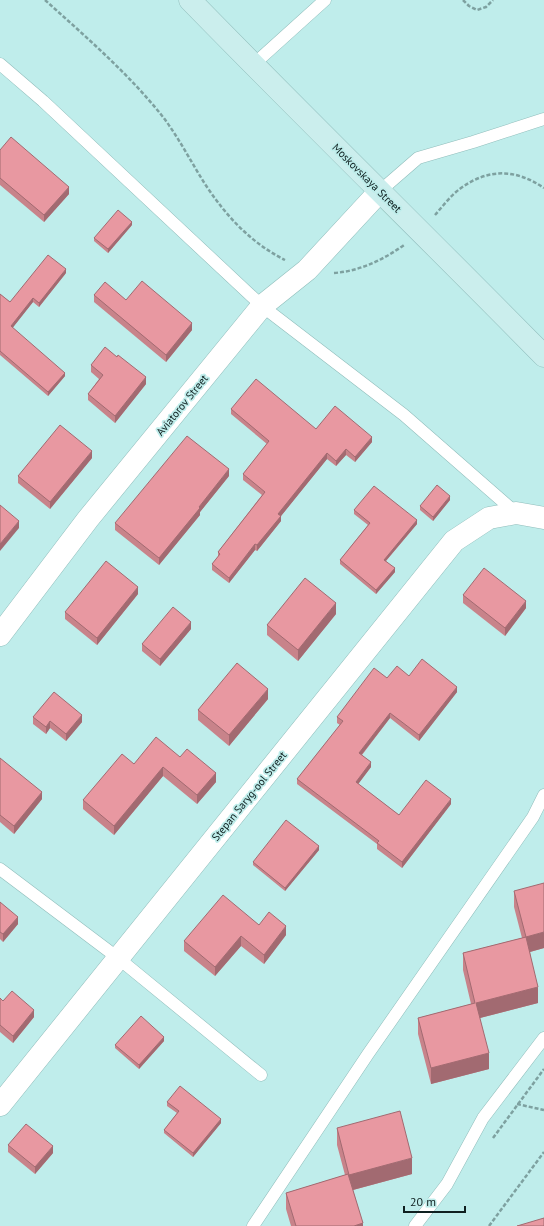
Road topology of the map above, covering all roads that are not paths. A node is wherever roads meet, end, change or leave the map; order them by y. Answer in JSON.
{"nodes":[{"id":1,"x":190,"y":0,"type":"edge"},
{"id":2,"x":325,"y":0,"type":"edge"},
{"id":3,"x":0,"y":64,"type":"edge"},
{"id":4,"x":253,"y":65,"type":"junction"},
{"id":5,"x":544,"y":119,"type":"edge"},
{"id":6,"x":380,"y":191,"type":"junction"},
{"id":7,"x":262,"y":306,"type":"junction"},
{"id":8,"x":544,"y":356,"type":"edge"},
{"id":9,"x":516,"y":513,"type":"junction"},
{"id":10,"x":544,"y":518,"type":"edge"},
{"id":11,"x":0,"y":635,"type":"edge"},
{"id":12,"x":544,"y":795,"type":"edge"},
{"id":13,"x":0,"y":869,"type":"edge"},
{"id":14,"x":118,"y":958,"type":"junction"},
{"id":15,"x":544,"y":1038,"type":"edge"},
{"id":16,"x":261,"y":1075,"type":"dead end"},
{"id":17,"x":0,"y":1105,"type":"edge"},
{"id":18,"x":253,"y":1226,"type":"edge"},
{"id":19,"x":415,"y":1226,"type":"edge"}],
"edges":[{"from":1,"to":4,"type":"main road","name":"Moskovskaya Street"},
{"from":2,"to":4,"type":"lane"},
{"from":3,"to":7,"type":"lane"},
{"from":4,"to":6,"type":"main road","name":"Moskovskaya Street"},
{"from":5,"to":6,"type":"lane"},
{"from":6,"to":7,"type":"street","name":"Aviatorov Street"},
{"from":6,"to":8,"type":"main road","name":"Moskovskaya Street"},
{"from":7,"to":9,"type":"lane"},
{"from":7,"to":11,"type":"street","name":"Aviatorov Street"},
{"from":9,"to":10,"type":"street"},
{"from":9,"to":14,"type":"street","name":"Stepan Saryg-ool Street"},
{"from":12,"to":18,"type":"lane"},
{"from":13,"to":14,"type":"lane"},
{"from":14,"to":16,"type":"lane"},
{"from":14,"to":17,"type":"street","name":"Stepan Saryg-ool Street"},
{"from":15,"to":19,"type":"lane"}]}
